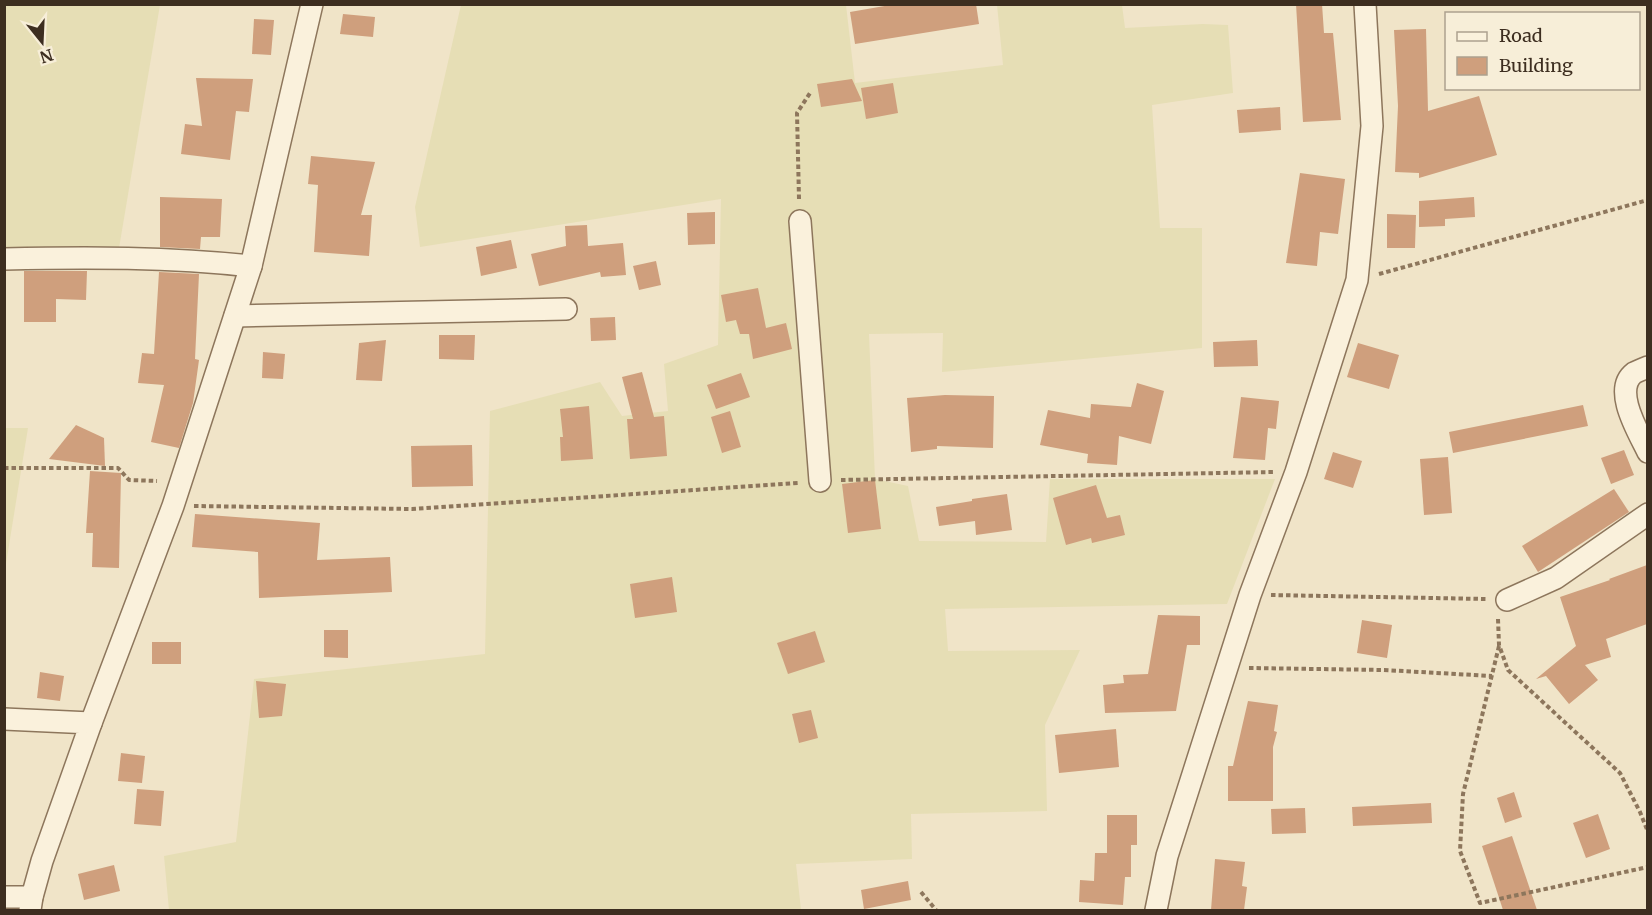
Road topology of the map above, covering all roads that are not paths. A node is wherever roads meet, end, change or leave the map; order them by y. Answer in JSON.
{"nodes":[{"id":1,"x":312,"y":4,"type":"edge"},
{"id":2,"x":1365,"y":4,"type":"edge"},
{"id":3,"x":800,"y":221,"type":"road end"},
{"id":4,"x":4,"y":259,"type":"edge"},
{"id":5,"x":251,"y":266,"type":"junction"},
{"id":6,"x":566,"y":309,"type":"dead end"},
{"id":7,"x":235,"y":316,"type":"junction"},
{"id":8,"x":1647,"y":367,"type":"edge"},
{"id":9,"x":1647,"y":452,"type":"edge"},
{"id":10,"x":820,"y":482,"type":"road end"},
{"id":11,"x":1647,"y":514,"type":"edge"},
{"id":12,"x":1507,"y":600,"type":"road end"},
{"id":13,"x":4,"y":719,"type":"edge"},
{"id":14,"x":91,"y":723,"type":"junction"},
{"id":15,"x":4,"y":897,"type":"edge"},
{"id":16,"x":31,"y":904,"type":"edge"},
{"id":17,"x":1156,"y":910,"type":"edge"}],
"edges":[{"from":1,"to":5,"type":"street"},
{"from":2,"to":17,"type":"street"},
{"from":3,"to":10,"type":"street"},
{"from":4,"to":5,"type":"street"},
{"from":5,"to":7,"type":"street"},
{"from":6,"to":7,"type":"street"},
{"from":7,"to":14,"type":"street"},
{"from":8,"to":9,"type":"street"},
{"from":11,"to":12,"type":"street"},
{"from":13,"to":14,"type":"street"},
{"from":14,"to":16,"type":"street"},
{"from":15,"to":16,"type":"street"}]}
